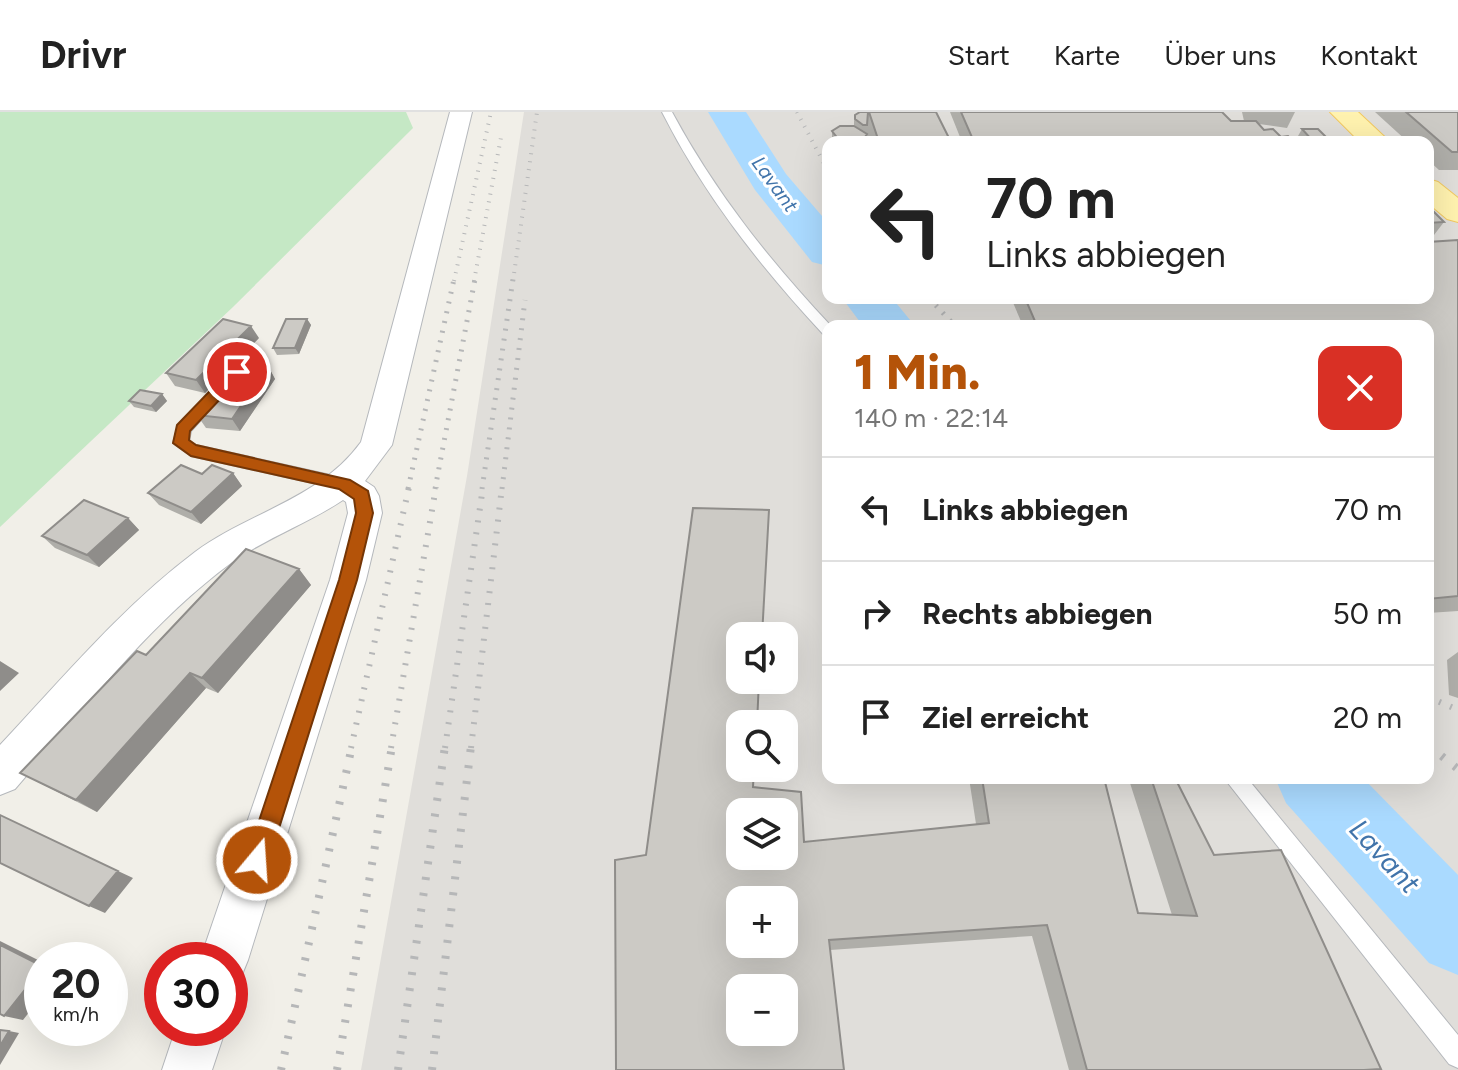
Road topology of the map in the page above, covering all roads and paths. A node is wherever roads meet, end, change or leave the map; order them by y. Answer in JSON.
{"nodes":[{"id":1,"x":461,"y":112,"type":"edge"},
{"id":2,"x":667,"y":112,"type":"edge"},
{"id":3,"x":1343,"y":112,"type":"edge"},
{"id":4,"x":1369,"y":136,"type":"edge"},
{"id":5,"x":1434,"y":193,"type":"edge"},
{"id":6,"x":1458,"y":213,"type":"edge"},
{"id":7,"x":822,"y":324,"type":"edge"},
{"id":8,"x":237,"y":372,"type":"edge"},
{"id":9,"x":344,"y":484,"type":"junction"},
{"id":10,"x":0,"y":775,"type":"edge"},
{"id":11,"x":1239,"y":784,"type":"edge"},
{"id":12,"x":230,"y":942,"type":"edge"},
{"id":13,"x":195,"y":1046,"type":"edge"},
{"id":14,"x":1458,"y":1055,"type":"edge"},
{"id":15,"x":187,"y":1070,"type":"edge"}],
"edges":[{"from":1,"to":9,"type":"street"},
{"from":2,"to":7,"type":"lane"},
{"from":3,"to":4,"type":"main road"},
{"from":5,"to":6,"type":"main road"},
{"from":8,"to":9,"type":"lane"},
{"from":9,"to":10,"type":"street"},
{"from":9,"to":12,"type":"street"},
{"from":11,"to":14,"type":"lane"},
{"from":13,"to":15,"type":"street"}]}
